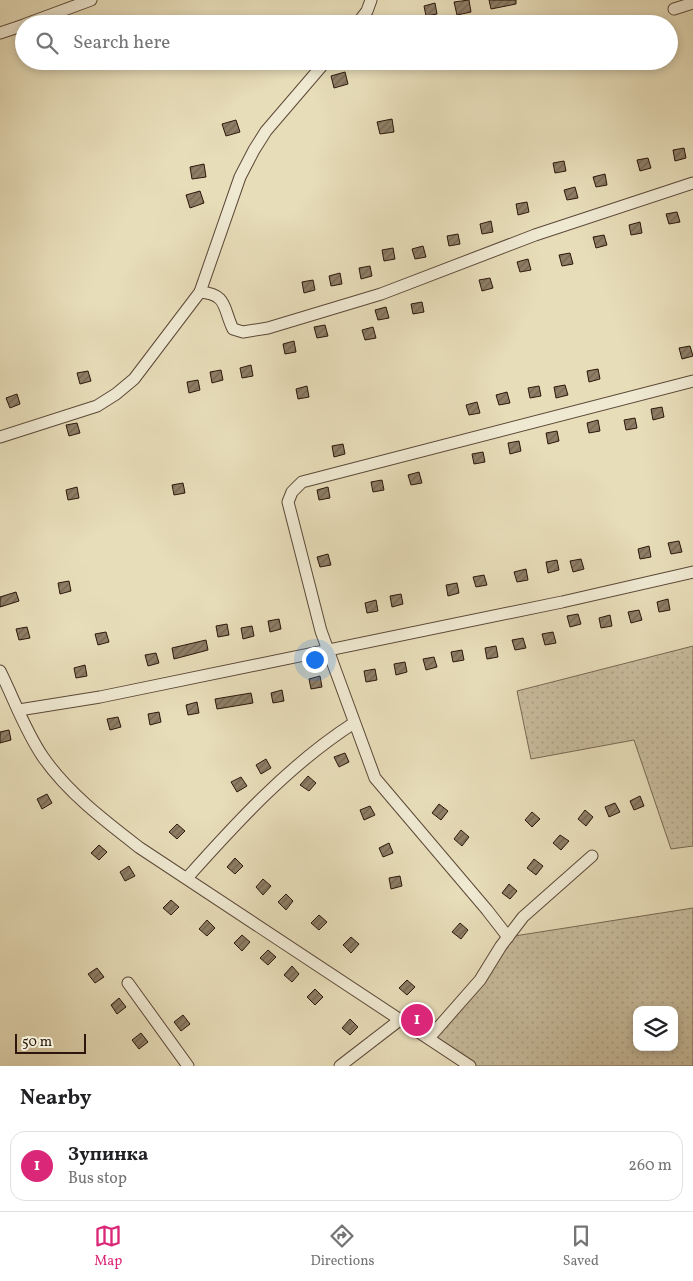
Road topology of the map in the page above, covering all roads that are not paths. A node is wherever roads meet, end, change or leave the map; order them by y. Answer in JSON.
{"nodes":[{"id":1,"x":91,"y":0,"type":"edge"},
{"id":2,"x":371,"y":0,"type":"edge"},
{"id":3,"x":693,"y":3,"type":"edge"},
{"id":4,"x":674,"y":9,"type":"dead end"},
{"id":5,"x":50,"y":15,"type":"edge"},
{"id":6,"x":364,"y":15,"type":"edge"},
{"id":7,"x":15,"y":28,"type":"edge"},
{"id":8,"x":0,"y":33,"type":"edge"},
{"id":9,"x":318,"y":70,"type":"edge"},
{"id":10,"x":693,"y":183,"type":"edge"},
{"id":11,"x":200,"y":292,"type":"junction"},
{"id":12,"x":693,"y":381,"type":"edge"},
{"id":13,"x":0,"y":438,"type":"edge"},
{"id":14,"x":693,"y":572,"type":"edge"},
{"id":15,"x":328,"y":649,"type":"junction"},
{"id":16,"x":0,"y":671,"type":"edge"},
{"id":17,"x":19,"y":710,"type":"junction"},
{"id":18,"x":354,"y":723,"type":"junction"},
{"id":19,"x":592,"y":856,"type":"dead end"},
{"id":20,"x":187,"y":878,"type":"junction"},
{"id":21,"x":508,"y":937,"type":"junction"},
{"id":22,"x":128,"y":983,"type":"dead end"},
{"id":23,"x":401,"y":1019,"type":"junction"},
{"id":24,"x":429,"y":1038,"type":"junction"},
{"id":25,"x":188,"y":1066,"type":"edge"},
{"id":26,"x":340,"y":1066,"type":"edge"},
{"id":27,"x":470,"y":1066,"type":"edge"}],
"edges":[{"from":1,"to":5,"type":"street"},
{"from":2,"to":6,"type":"street"},
{"from":3,"to":4,"type":"street"},
{"from":7,"to":8,"type":"street"},
{"from":9,"to":11,"type":"street"},
{"from":10,"to":11,"type":"street"},
{"from":11,"to":13,"type":"street"},
{"from":12,"to":15,"type":"street"},
{"from":14,"to":15,"type":"street"},
{"from":15,"to":17,"type":"street"},
{"from":15,"to":18,"type":"street"},
{"from":16,"to":17,"type":"street"},
{"from":17,"to":20,"type":"street"},
{"from":18,"to":20,"type":"street"},
{"from":18,"to":21,"type":"street"},
{"from":19,"to":21,"type":"street"},
{"from":20,"to":23,"type":"street"},
{"from":21,"to":24,"type":"street"},
{"from":22,"to":25,"type":"street"},
{"from":23,"to":24,"type":"street"},
{"from":23,"to":26,"type":"street"},
{"from":24,"to":27,"type":"street"}]}
